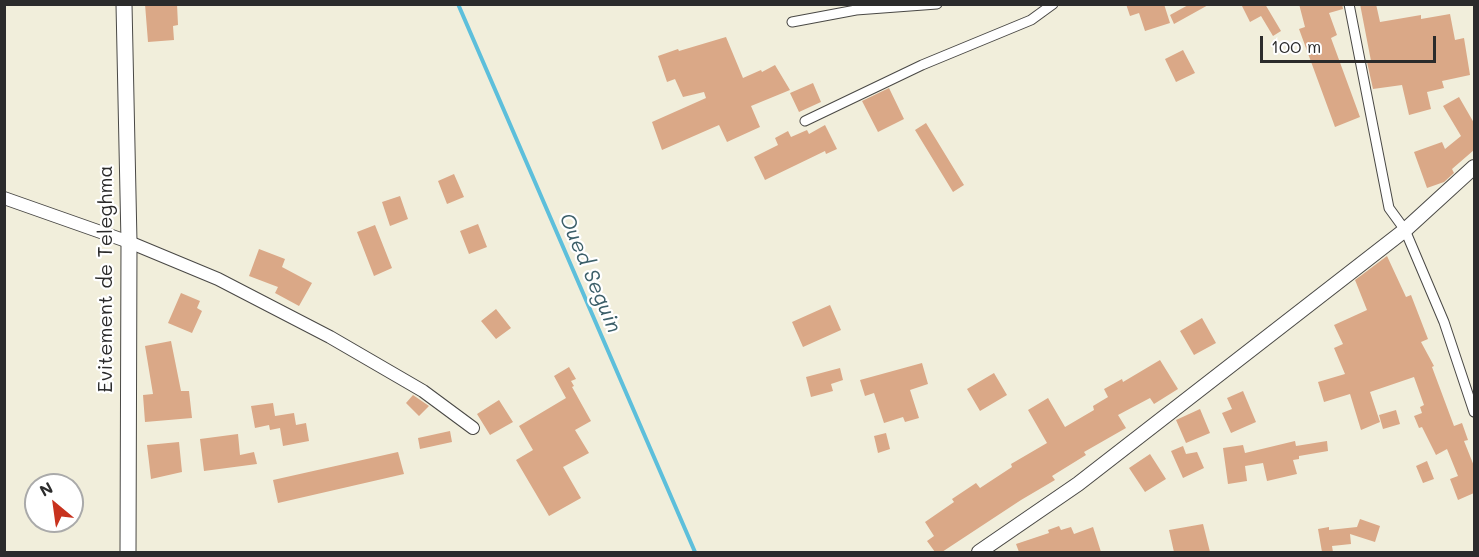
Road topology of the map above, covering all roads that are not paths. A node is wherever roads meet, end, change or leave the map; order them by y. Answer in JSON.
{"nodes":[{"id":1,"x":124,"y":4,"type":"edge"},
{"id":2,"x":937,"y":4,"type":"edge"},
{"id":3,"x":1053,"y":4,"type":"edge"},
{"id":4,"x":1349,"y":4,"type":"edge"},
{"id":5,"x":855,"y":7,"type":"edge"},
{"id":6,"x":792,"y":22,"type":"dead end"},
{"id":7,"x":806,"y":121,"type":"dead end"},
{"id":8,"x":1474,"y":167,"type":"edge"},
{"id":9,"x":4,"y":198,"type":"edge"},
{"id":10,"x":1405,"y":230,"type":"junction"},
{"id":11,"x":129,"y":242,"type":"junction"},
{"id":12,"x":1474,"y":412,"type":"edge"},
{"id":13,"x":473,"y":428,"type":"dead end"},
{"id":14,"x":128,"y":552,"type":"edge"},
{"id":15,"x":979,"y":552,"type":"edge"}],
"edges":[{"from":1,"to":11,"type":"main road","name":"Evitement de Teleghma"},
{"from":2,"to":5,"type":"street"},
{"from":3,"to":7,"type":"street"},
{"from":4,"to":10,"type":"street"},
{"from":5,"to":6,"type":"street"},
{"from":8,"to":10,"type":"main road"},
{"from":9,"to":11,"type":"street"},
{"from":10,"to":12,"type":"street"},
{"from":10,"to":15,"type":"main road"},
{"from":11,"to":13,"type":"street"},
{"from":11,"to":14,"type":"main road","name":"Evitement de Teleghma"}]}
